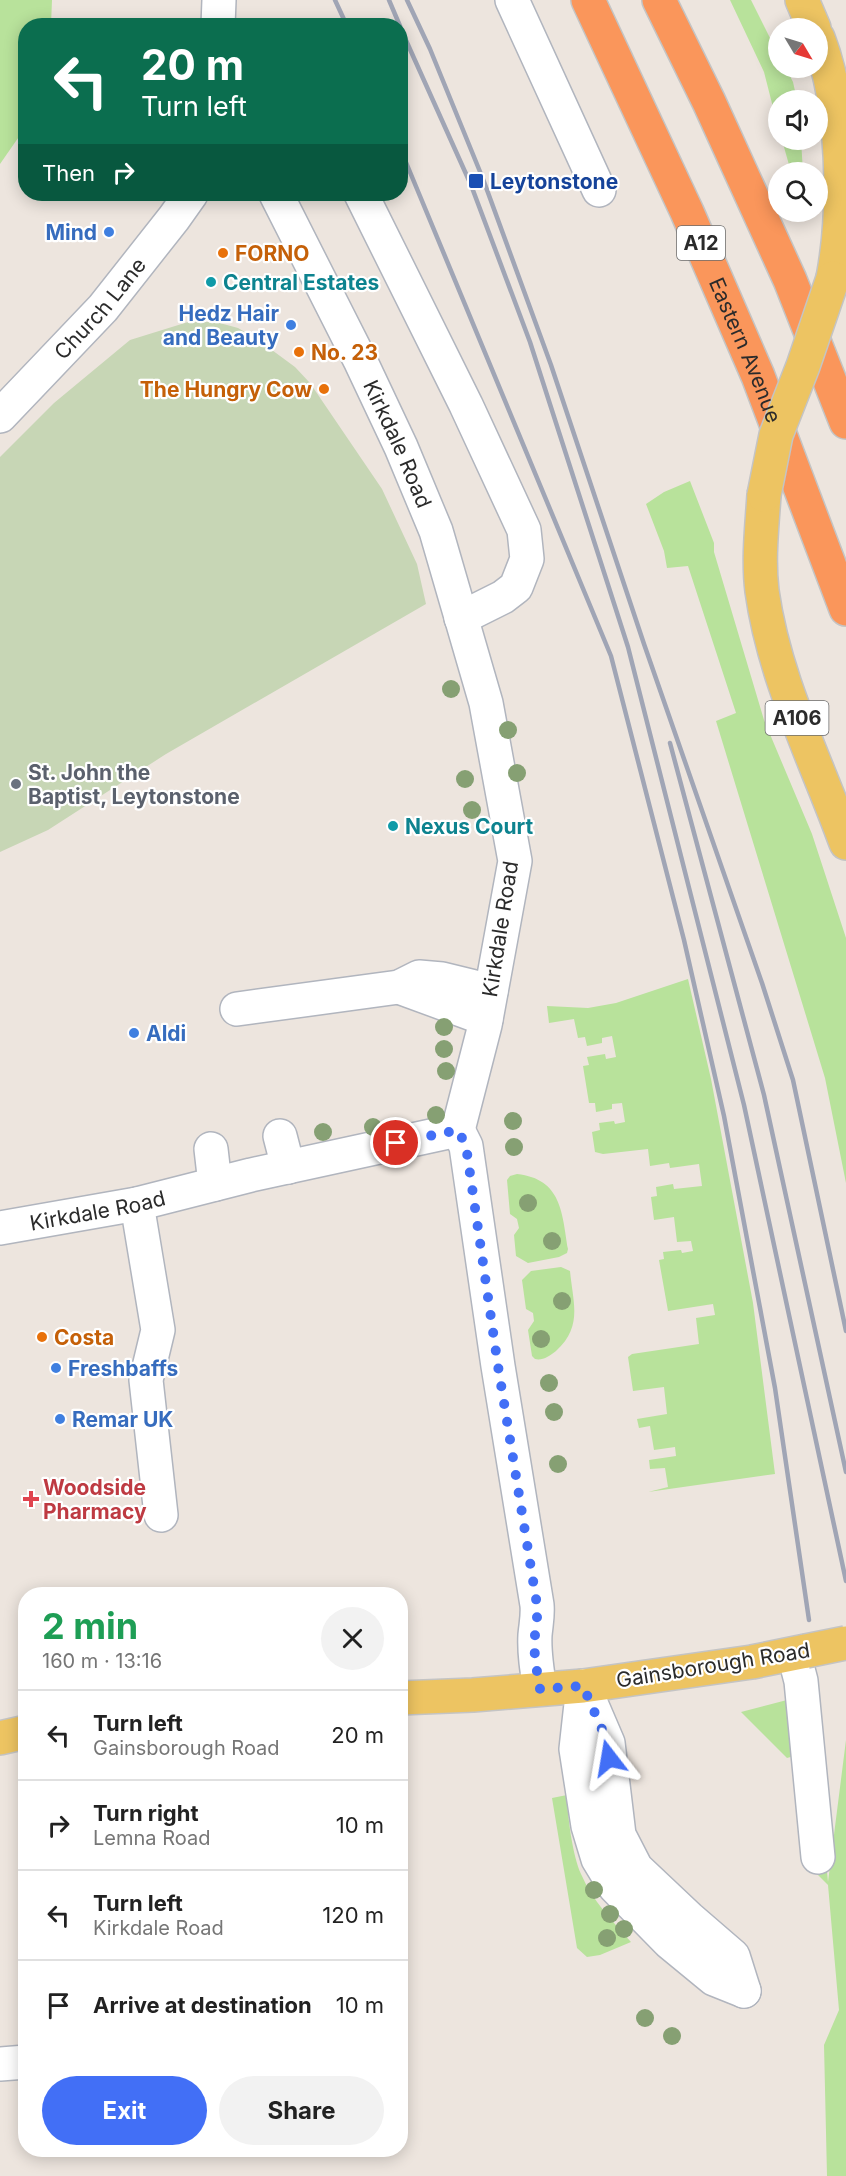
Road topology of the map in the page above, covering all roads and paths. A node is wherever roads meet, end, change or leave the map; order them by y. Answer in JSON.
{"nodes":[{"id":1,"x":219,"y":0,"type":"edge"},
{"id":2,"x":512,"y":0,"type":"edge"},
{"id":3,"x":588,"y":0,"type":"edge"},
{"id":4,"x":659,"y":0,"type":"edge"},
{"id":5,"x":218,"y":18,"type":"edge"},
{"id":6,"x":828,"y":66,"type":"edge"},
{"id":7,"x":599,"y":190,"type":"dead end"},
{"id":8,"x":186,"y":201,"type":"edge"},
{"id":9,"x":280,"y":201,"type":"edge"},
{"id":10,"x":364,"y":201,"type":"edge"},
{"id":11,"x":838,"y":276,"type":"edge"},
{"id":12,"x":0,"y":416,"type":"edge"},
{"id":13,"x":846,"y":422,"type":"edge"},
{"id":14,"x":846,"y":609,"type":"edge"},
{"id":15,"x":462,"y":618,"type":"junction"},
{"id":16,"x":846,"y":843,"type":"edge"},
{"id":17,"x":488,"y":1005,"type":"junction"},
{"id":18,"x":237,"y":1009,"type":"dead end"},
{"id":19,"x":458,"y":1130,"type":"junction"},
{"id":20,"x":280,"y":1136,"type":"dead end"},
{"id":21,"x":211,"y":1149,"type":"dead end"},
{"id":22,"x":288,"y":1167,"type":"junction"},
{"id":23,"x":215,"y":1184,"type":"junction"},
{"id":24,"x":137,"y":1204,"type":"junction"},
{"id":25,"x":10,"y":1226,"type":"edge"},
{"id":26,"x":161,"y":1515,"type":"dead end"},
{"id":27,"x":846,"y":1643,"type":"edge"},
{"id":28,"x":800,"y":1652,"type":"junction"},
{"id":29,"x":583,"y":1686,"type":"junction"},
{"id":30,"x":540,"y":1689,"type":"junction"},
{"id":31,"x":408,"y":1698,"type":"edge"},
{"id":32,"x":18,"y":1734,"type":"edge"},
{"id":33,"x":0,"y":1738,"type":"edge"},
{"id":34,"x":818,"y":1857,"type":"dead end"},
{"id":35,"x":18,"y":2063,"type":"edge"},
{"id":36,"x":0,"y":2064,"type":"edge"}],
"edges":[{"from":1,"to":5,"type":"street"},
{"from":2,"to":7,"type":"street"},
{"from":3,"to":14,"type":"highway","name":"Eastern Avenue","number":"A12"},
{"from":4,"to":13,"type":"highway"},
{"from":6,"to":11,"type":"main road","number":"A106"},
{"from":8,"to":12,"type":"street","name":"Church Lane"},
{"from":9,"to":15,"type":"street","name":"Kirkdale Road"},
{"from":10,"to":15,"type":"street"},
{"from":11,"to":16,"type":"main road","number":"A106","bridge":true},
{"from":15,"to":17,"type":"street","name":"Kirkdale Road"},
{"from":17,"to":18,"type":"street"},
{"from":17,"to":19,"type":"street","name":"Kirkdale Road"},
{"from":19,"to":22,"type":"street","name":"Kirkdale Road"},
{"from":19,"to":30,"type":"street"},
{"from":20,"to":22,"type":"street"},
{"from":21,"to":23,"type":"street"},
{"from":22,"to":23,"type":"street","name":"Kirkdale Road"},
{"from":23,"to":24,"type":"street","name":"Kirkdale Road"},
{"from":24,"to":25,"type":"street","name":"Kirkdale Road"},
{"from":24,"to":26,"type":"street"},
{"from":27,"to":28,"type":"main road","name":"Gainsborough Road","bridge":true},
{"from":28,"to":29,"type":"main road","name":"Gainsborough Road"},
{"from":28,"to":34,"type":"street"},
{"from":29,"to":29,"type":"street"},
{"from":29,"to":30,"type":"main road","name":"Gainsborough Road"},
{"from":30,"to":31,"type":"main road","name":"Gainsborough Road"},
{"from":32,"to":33,"type":"main road"},
{"from":35,"to":36,"type":"street"}]}
